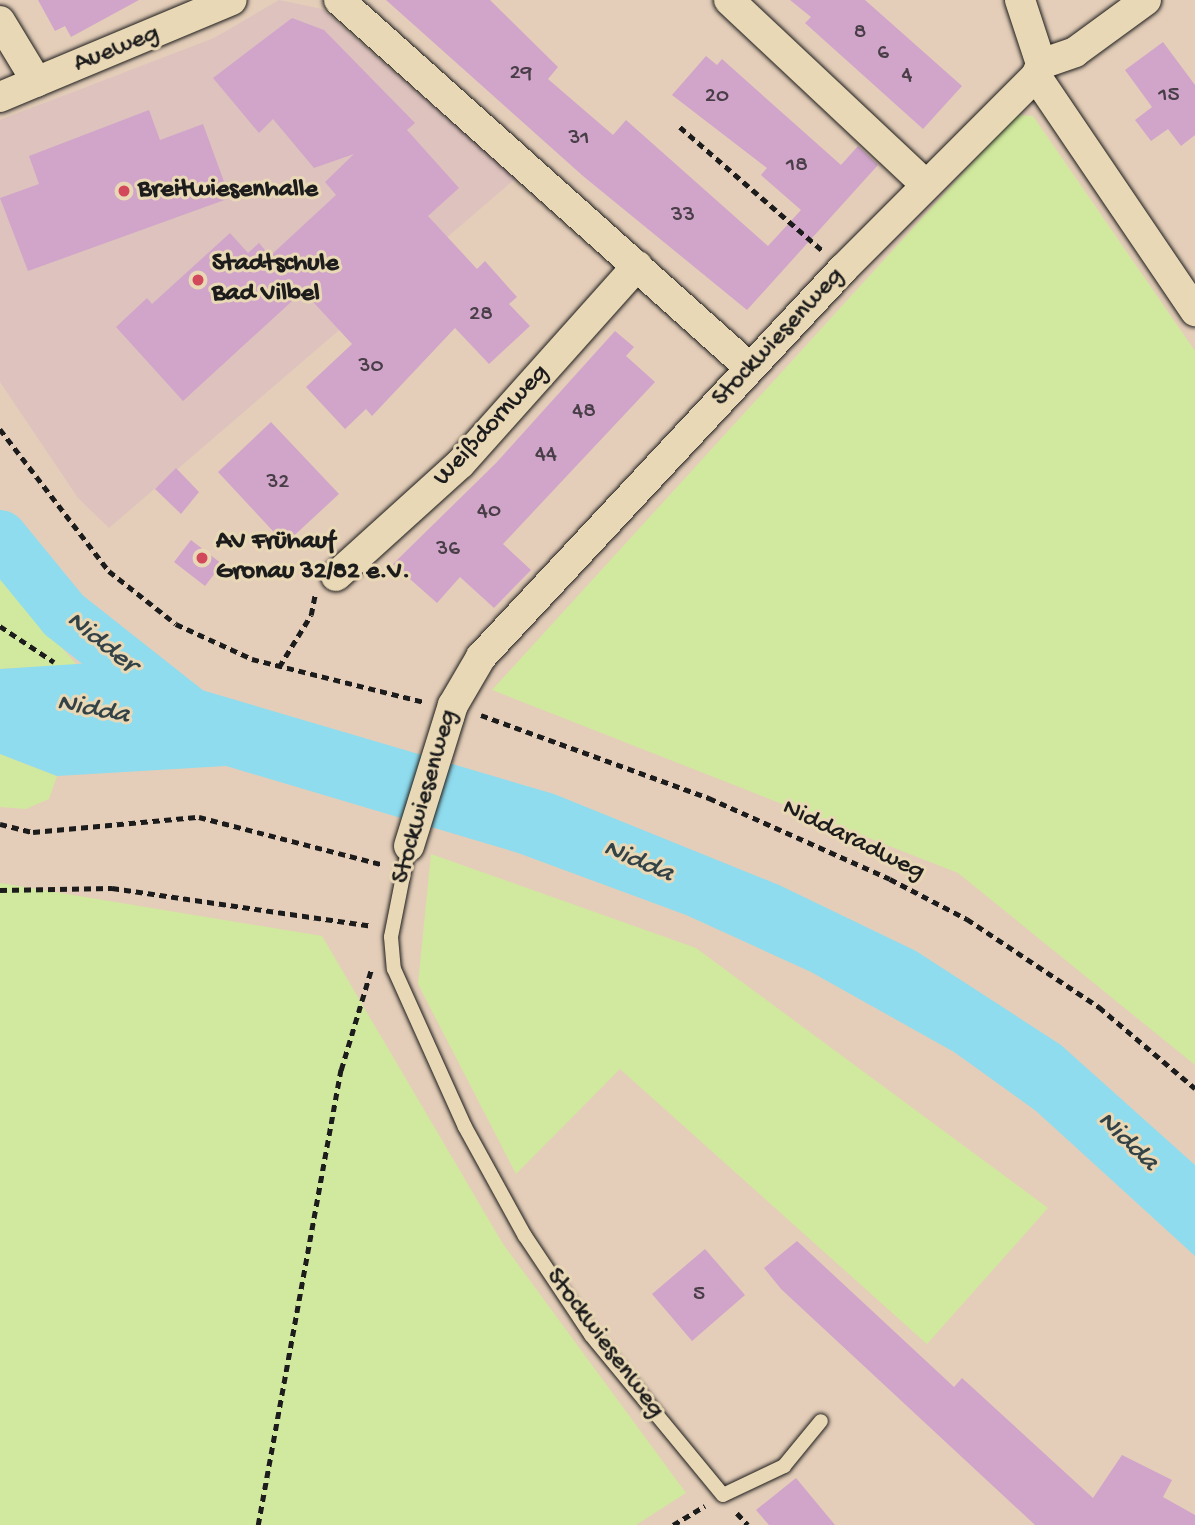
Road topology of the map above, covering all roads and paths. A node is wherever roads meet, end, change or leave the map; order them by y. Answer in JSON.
{"nodes":[{"id":1,"x":232,"y":0,"type":"edge"},
{"id":2,"x":339,"y":0,"type":"edge"},
{"id":3,"x":729,"y":0,"type":"edge"},
{"id":4,"x":1146,"y":0,"type":"edge"},
{"id":5,"x":1021,"y":4,"type":"edge"},
{"id":6,"x":0,"y":21,"type":"edge"},
{"id":7,"x":1039,"y":70,"type":"junction"},
{"id":8,"x":37,"y":82,"type":"junction"},
{"id":9,"x":0,"y":97,"type":"edge"},
{"id":10,"x":680,"y":127,"type":"dead end"},
{"id":11,"x":925,"y":184,"type":"junction"},
{"id":12,"x":637,"y":266,"type":"junction"},
{"id":13,"x":844,"y":269,"type":"junction"},
{"id":14,"x":1192,"y":300,"type":"edge"},
{"id":15,"x":750,"y":368,"type":"junction"},
{"id":16,"x":0,"y":429,"type":"edge"},
{"id":17,"x":336,"y":576,"type":"joint"},
{"id":18,"x":0,"y":626,"type":"edge"},
{"id":19,"x":54,"y":662,"type":"dead end"},
{"id":20,"x":279,"y":667,"type":"junction"},
{"id":21,"x":451,"y":711,"type":"junction"},
{"id":22,"x":0,"y":824,"type":"edge"},
{"id":23,"x":406,"y":858,"type":"junction"},
{"id":24,"x":0,"y":890,"type":"edge"},
{"id":25,"x":392,"y":932,"type":"junction"},
{"id":26,"x":1195,"y":1088,"type":"edge"},
{"id":27,"x":821,"y":1421,"type":"dead end"},
{"id":28,"x":723,"y":1495,"type":"junction"},
{"id":29,"x":258,"y":1525,"type":"edge"},
{"id":30,"x":673,"y":1525,"type":"edge"}],
"edges":[{"from":1,"to":8,"type":"street","name":"Aueweg"},
{"from":2,"to":12,"type":"street"},
{"from":3,"to":11,"type":"street"},
{"from":4,"to":7,"type":"street"},
{"from":5,"to":7,"type":"street"},
{"from":6,"to":8,"type":"street"},
{"from":7,"to":11,"type":"street","name":"Stockwiesenweg"},
{"from":7,"to":14,"type":"street"},
{"from":8,"to":9,"type":"street","name":"Aueweg"},
{"from":10,"to":13,"type":"path"},
{"from":11,"to":13,"type":"street","name":"Stockwiesenweg"},
{"from":12,"to":15,"type":"street"},
{"from":12,"to":17,"type":"street","name":"Weißdornweg"},
{"from":13,"to":15,"type":"street","name":"Stockwiesenweg"},
{"from":15,"to":21,"type":"street","name":"Stockwiesenweg"},
{"from":16,"to":20,"type":"path","name":"Niddaradweg"},
{"from":17,"to":20,"type":"path"},
{"from":18,"to":19,"type":"path"},
{"from":20,"to":21,"type":"path","name":"Niddaradweg"},
{"from":21,"to":23,"type":"street","name":"Stockwiesenweg"},
{"from":21,"to":26,"type":"path","name":"Niddaradweg"},
{"from":22,"to":23,"type":"path"},
{"from":23,"to":25,"type":"lane","name":"Stockwiesenweg"},
{"from":24,"to":25,"type":"path"},
{"from":25,"to":28,"type":"lane","name":"Stockwiesenweg"},
{"from":25,"to":29,"type":"path"},
{"from":27,"to":28,"type":"lane"},
{"from":28,"to":30,"type":"path"}]}
